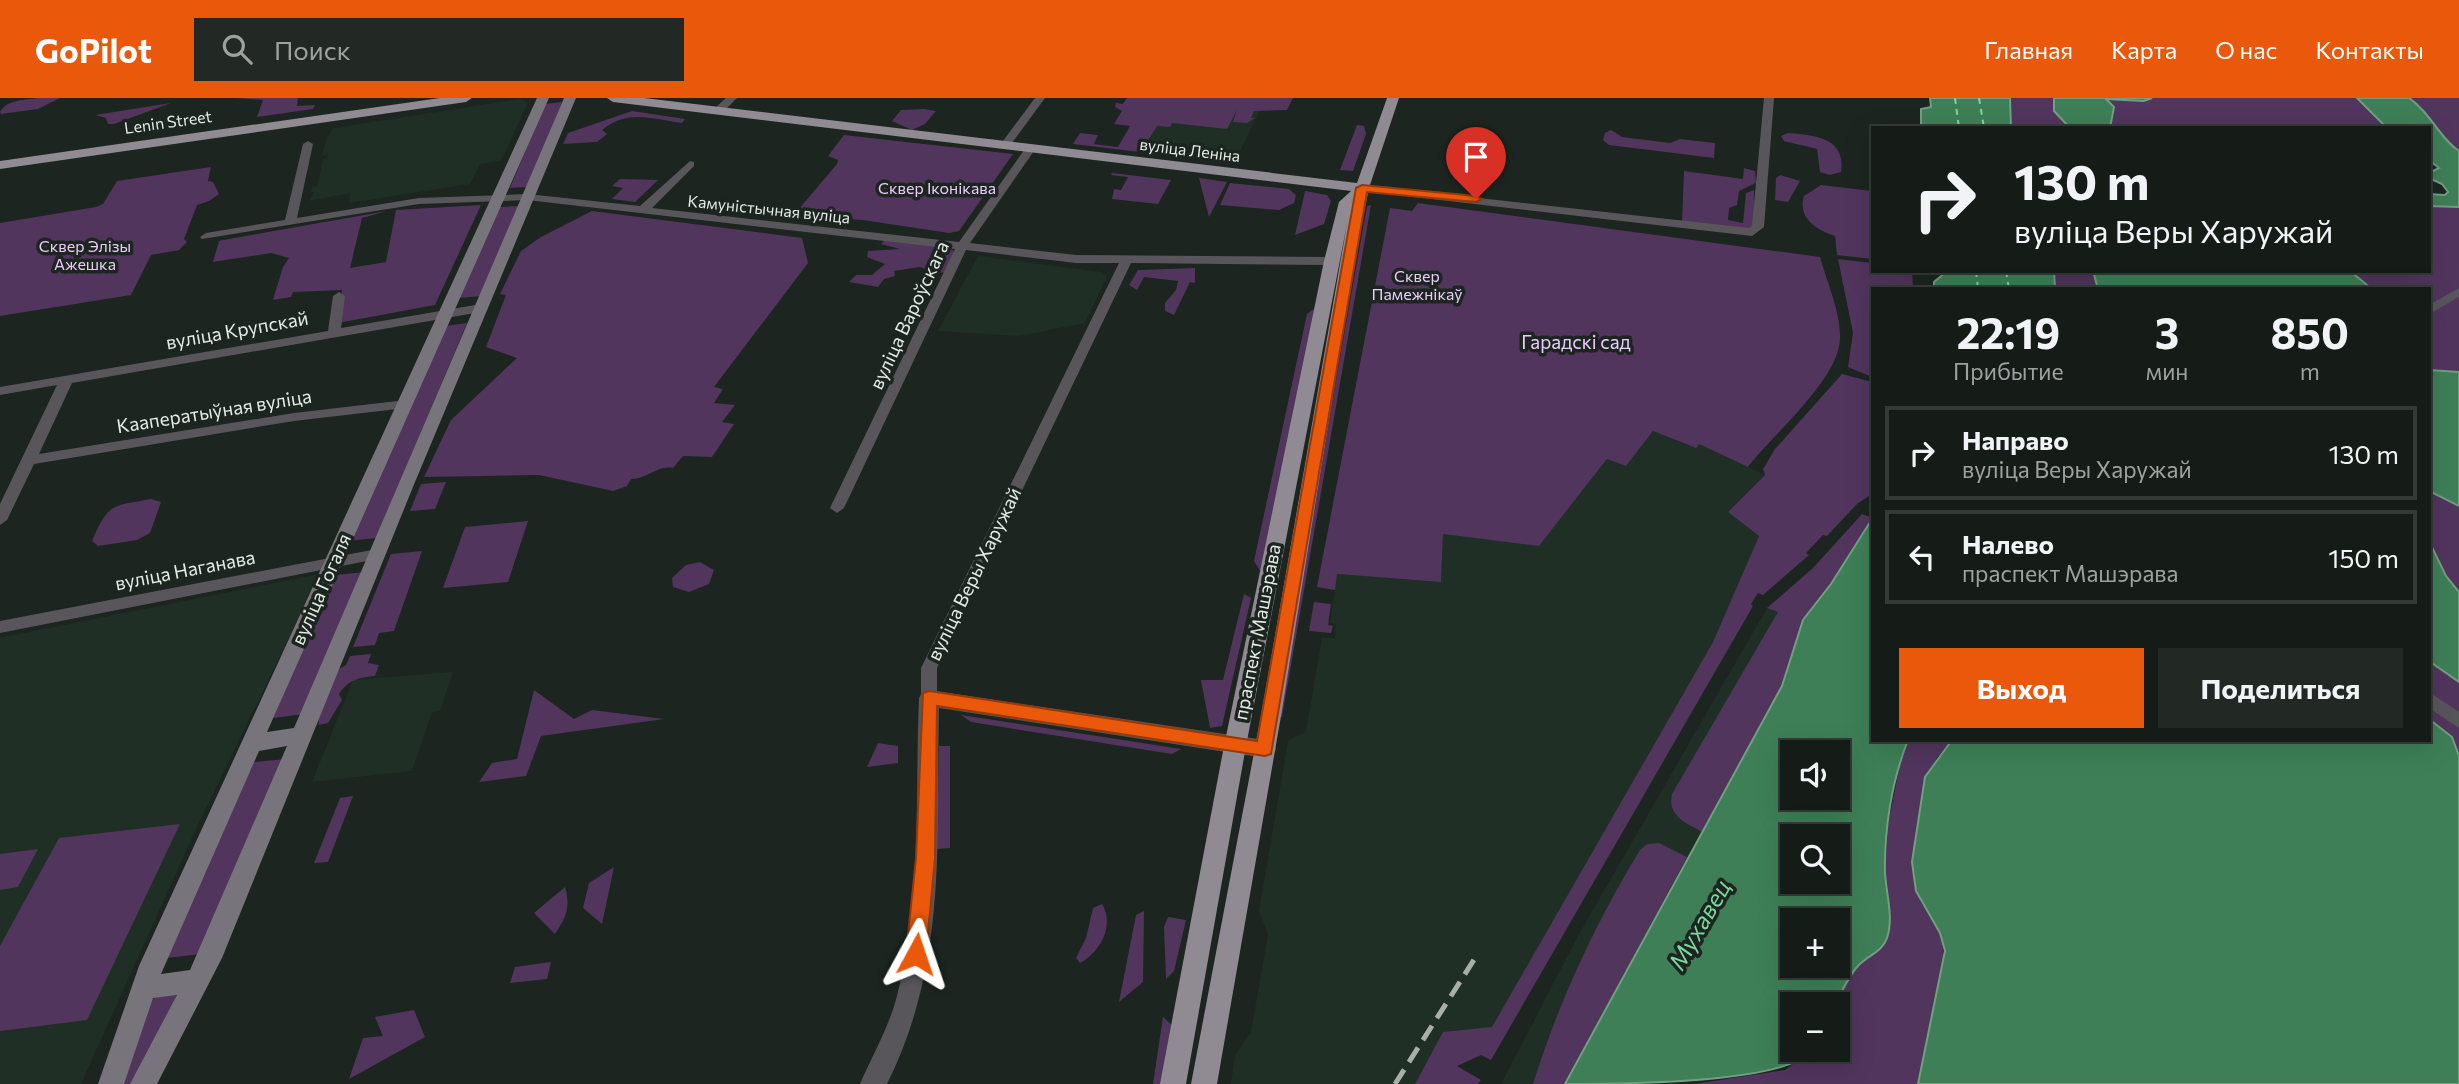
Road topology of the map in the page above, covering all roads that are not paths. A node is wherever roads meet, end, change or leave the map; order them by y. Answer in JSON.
{"nodes":[{"id":1,"x":466,"y":98,"type":"edge"},
{"id":2,"x":543,"y":98,"type":"edge"},
{"id":3,"x":570,"y":98,"type":"edge"},
{"id":4,"x":614,"y":98,"type":"edge"},
{"id":5,"x":732,"y":98,"type":"edge"},
{"id":6,"x":1040,"y":98,"type":"edge"},
{"id":7,"x":1393,"y":98,"type":"edge"},
{"id":8,"x":1769,"y":98,"type":"edge"},
{"id":9,"x":718,"y":111,"type":"junction"},
{"id":10,"x":308,"y":144,"type":"dead end"},
{"id":11,"x":1006,"y":145,"type":"junction"},
{"id":12,"x":1031,"y":148,"type":"junction"},
{"id":13,"x":0,"y":164,"type":"edge"},
{"id":14,"x":690,"y":164,"type":"dead end"},
{"id":15,"x":1362,"y":188,"type":"junction"},
{"id":16,"x":500,"y":197,"type":"junction"},
{"id":17,"x":527,"y":197,"type":"junction"},
{"id":18,"x":643,"y":210,"type":"junction"},
{"id":19,"x":290,"y":223,"type":"junction"},
{"id":20,"x":206,"y":237,"type":"dead end"},
{"id":21,"x":962,"y":246,"type":"junction"},
{"id":22,"x":1342,"y":246,"type":"junction"},
{"id":23,"x":1126,"y":261,"type":"junction"},
{"id":24,"x":1331,"y":261,"type":"junction"},
{"id":25,"x":2459,"y":292,"type":"edge"},
{"id":26,"x":339,"y":296,"type":"dead end"},
{"id":27,"x":481,"y":308,"type":"junction"},
{"id":28,"x":2431,"y":309,"type":"edge"},
{"id":29,"x":447,"y":312,"type":"junction"},
{"id":30,"x":334,"y":332,"type":"junction"},
{"id":31,"x":67,"y":379,"type":"junction"},
{"id":32,"x":0,"y":391,"type":"edge"},
{"id":33,"x":406,"y":404,"type":"junction"},
{"id":34,"x":1312,"y":409,"type":"junction"},
{"id":35,"x":28,"y":460,"type":"junction"},
{"id":36,"x":837,"y":508,"type":"dead end"},
{"id":37,"x":0,"y":520,"type":"edge"},
{"id":38,"x":377,"y":554,"type":"junction"},
{"id":39,"x":333,"y":562,"type":"junction"},
{"id":40,"x":0,"y":627,"type":"edge"},
{"id":41,"x":929,"y":698,"type":"junction"},
{"id":42,"x":2431,"y":700,"type":"edge"},
{"id":43,"x":2459,"y":721,"type":"edge"},
{"id":44,"x":304,"y":736,"type":"junction"},
{"id":45,"x":253,"y":743,"type":"junction"},
{"id":46,"x":1235,"y":746,"type":"junction"},
{"id":47,"x":1265,"y":749,"type":"junction"},
{"id":48,"x":197,"y":981,"type":"junction"},
{"id":49,"x":145,"y":987,"type":"junction"},
{"id":50,"x":111,"y":1084,"type":"edge"},
{"id":51,"x":143,"y":1084,"type":"edge"},
{"id":52,"x":873,"y":1084,"type":"edge"},
{"id":53,"x":1173,"y":1084,"type":"edge"},
{"id":54,"x":1204,"y":1084,"type":"edge"}],
"edges":[{"from":1,"to":13,"type":"main road","name":"Lenin Street"},
{"from":2,"to":16,"type":"main road","name":"вуліца Гогаля"},
{"from":3,"to":17,"type":"main road","name":"вуліца Гогаля"},
{"from":4,"to":9,"type":"main road","name":"вуліца Леніна"},
{"from":5,"to":9,"type":"street"},
{"from":6,"to":11,"type":"street"},
{"from":7,"to":15,"type":"main road","name":"праспект Машэрава"},
{"from":8,"to":15,"type":"street","name":"вуліца Леніна"},
{"from":9,"to":11,"type":"main road","name":"вуліца Леніна"},
{"from":10,"to":19,"type":"street"},
{"from":11,"to":12,"type":"main road","name":"вуліца Леніна"},
{"from":12,"to":15,"type":"main road","name":"вуліца Леніна"},
{"from":12,"to":21,"type":"street","name":"вуліца Вароўскага"},
{"from":14,"to":18,"type":"street"},
{"from":15,"to":22,"type":"main road","name":"праспект Машэрава"},
{"from":16,"to":17,"type":"street","name":"Камуністычная вуліца"},
{"from":16,"to":19,"type":"street","name":"Камуністычная вуліца"},
{"from":16,"to":29,"type":"main road","name":"вуліца Гогаля"},
{"from":17,"to":18,"type":"street","name":"Камуністычная вуліца"},
{"from":17,"to":27,"type":"main road","name":"вуліца Гогаля"},
{"from":18,"to":21,"type":"street","name":"Камуністычная вуліца"},
{"from":19,"to":20,"type":"street","name":"Камуністычная вуліца"},
{"from":21,"to":23,"type":"street","name":"Камуністычная вуліца"},
{"from":21,"to":36,"type":"street","name":"вуліца Вароўскага"},
{"from":22,"to":24,"type":"main road","name":"праспект Машэрава"},
{"from":22,"to":34,"type":"main road","name":"праспект Машэрава"},
{"from":23,"to":24,"type":"street","name":"Камуністычная вуліца"},
{"from":23,"to":41,"type":"street","name":"вуліца Веры Харужай"},
{"from":24,"to":34,"type":"main road","name":"праспект Машэрава"},
{"from":25,"to":28,"type":"street"},
{"from":26,"to":30,"type":"street"},
{"from":27,"to":29,"type":"street","name":"вуліца Крупскай"},
{"from":27,"to":38,"type":"main road","name":"вуліца Гогаля"},
{"from":29,"to":30,"type":"street","name":"вуліца Крупскай"},
{"from":29,"to":33,"type":"main road","name":"вуліца Гогаля"},
{"from":30,"to":31,"type":"street","name":"вуліца Крупскай"},
{"from":31,"to":32,"type":"street","name":"вуліца Крупскай"},
{"from":31,"to":35,"type":"street"},
{"from":33,"to":35,"type":"street","name":"Кааператыўная вуліца"},
{"from":33,"to":39,"type":"main road","name":"вуліца Гогаля"},
{"from":34,"to":46,"type":"main road","name":"праспект Машэрава"},
{"from":34,"to":47,"type":"main road","name":"праспект Машэрава"},
{"from":35,"to":37,"type":"street"},
{"from":38,"to":39,"type":"street","name":"вуліца Наганава"},
{"from":38,"to":44,"type":"main road","name":"вуліца Гогаля"},
{"from":39,"to":40,"type":"street","name":"вуліца Наганава"},
{"from":39,"to":45,"type":"main road","name":"вуліца Гогаля"},
{"from":41,"to":46,"type":"street"},
{"from":41,"to":52,"type":"street"},
{"from":42,"to":43,"type":"street"},
{"from":44,"to":45,"type":"main road"},
{"from":44,"to":48,"type":"main road","name":"вуліца Гогаля"},
{"from":45,"to":49,"type":"main road","name":"вуліца Гогаля"},
{"from":46,"to":47,"type":"street"},
{"from":46,"to":53,"type":"main road","name":"праспект Машэрава"},
{"from":47,"to":54,"type":"main road","name":"праспект Машэрава"},
{"from":48,"to":49,"type":"main road"},
{"from":48,"to":51,"type":"main road","name":"вуліца Гогаля"},
{"from":49,"to":50,"type":"main road","name":"вуліца Гогаля"}]}
